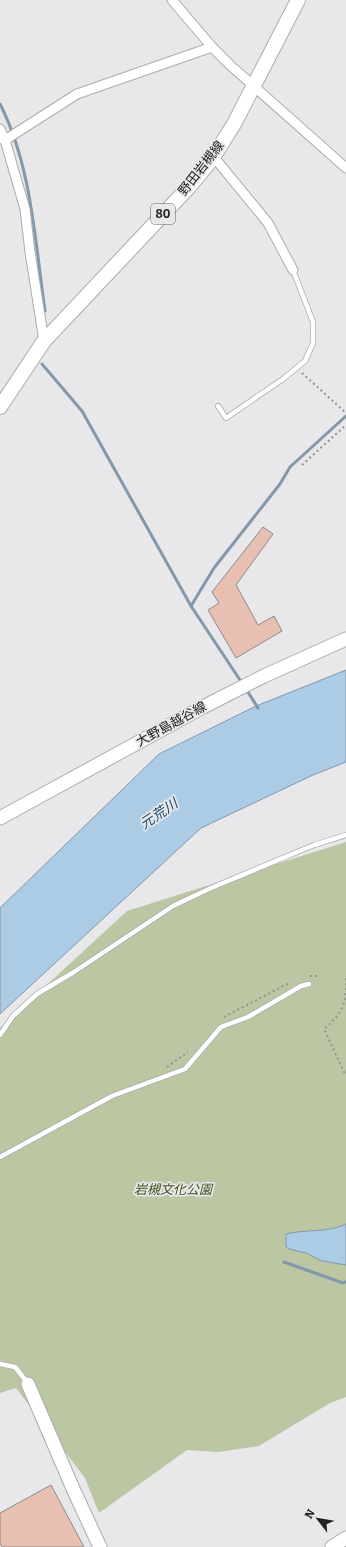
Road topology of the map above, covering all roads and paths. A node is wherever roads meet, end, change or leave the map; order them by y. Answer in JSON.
{"nodes":[{"id":1,"x":172,"y":0,"type":"edge"},
{"id":2,"x":298,"y":0,"type":"edge"},
{"id":3,"x":212,"y":47,"type":"junction"},
{"id":4,"x":254,"y":85,"type":"junction"},
{"id":5,"x":0,"y":129,"type":"edge"},
{"id":6,"x":4,"y":139,"type":"edge"},
{"id":7,"x":214,"y":156,"type":"junction"},
{"id":8,"x":346,"y":168,"type":"edge"},
{"id":9,"x":293,"y":270,"type":"joint"},
{"id":10,"x":44,"y":341,"type":"junction"},
{"id":11,"x":297,"y":368,"type":"junction"},
{"id":12,"x":218,"y":406,"type":"dead end"},
{"id":13,"x":0,"y":407,"type":"edge"},
{"id":14,"x":346,"y":413,"type":"edge"},
{"id":15,"x":346,"y":425,"type":"edge"},
{"id":16,"x":302,"y":465,"type":"dead end"},
{"id":17,"x":346,"y":639,"type":"edge"},
{"id":18,"x":0,"y":818,"type":"edge"},
{"id":19,"x":346,"y":835,"type":"edge"},
{"id":20,"x":320,"y":976,"type":"dead end"},
{"id":21,"x":307,"y":977,"type":"dead end"},
{"id":22,"x":346,"y":978,"type":"edge"},
{"id":23,"x":295,"y":980,"type":"dead end"},
{"id":24,"x":309,"y":984,"type":"dead end"},
{"id":25,"x":221,"y":1020,"type":"dead end"},
{"id":26,"x":0,"y":1036,"type":"edge"},
{"id":27,"x":190,"y":1051,"type":"dead end"},
{"id":28,"x":163,"y":1069,"type":"dead end"},
{"id":29,"x":346,"y":1076,"type":"edge"},
{"id":30,"x":0,"y":1157,"type":"edge"},
{"id":31,"x":0,"y":1364,"type":"edge"},
{"id":32,"x":28,"y":1384,"type":"joint"},
{"id":33,"x":346,"y":1538,"type":"edge"},
{"id":34,"x":100,"y":1547,"type":"edge"},
{"id":35,"x":332,"y":1547,"type":"edge"}],
"edges":[{"from":1,"to":3,"type":"street"},
{"from":2,"to":4,"type":"main road","name":"野田岩槻線","number":"80"},
{"from":3,"to":4,"type":"street"},
{"from":3,"to":6,"type":"street"},
{"from":4,"to":7,"type":"main road","name":"野田岩槻線","number":"80"},
{"from":4,"to":8,"type":"street"},
{"from":5,"to":6,"type":"street"},
{"from":6,"to":10,"type":"street"},
{"from":7,"to":9,"type":"street"},
{"from":7,"to":10,"type":"main road","name":"野田岩槻線","number":"80"},
{"from":9,"to":11,"type":"lane"},
{"from":10,"to":13,"type":"main road","name":"野田岩槻線","number":"80"},
{"from":11,"to":12,"type":"lane"},
{"from":11,"to":14,"type":"path"},
{"from":15,"to":16,"type":"path"},
{"from":17,"to":18,"type":"main road","name":"大野島越谷線"},
{"from":19,"to":26,"type":"lane"},
{"from":20,"to":21,"type":"path"},
{"from":22,"to":29,"type":"path"},
{"from":23,"to":25,"type":"path"},
{"from":24,"to":30,"type":"lane"},
{"from":27,"to":28,"type":"path"},
{"from":31,"to":32,"type":"lane"},
{"from":32,"to":34,"type":"main road"},
{"from":33,"to":35,"type":"main road"}]}
